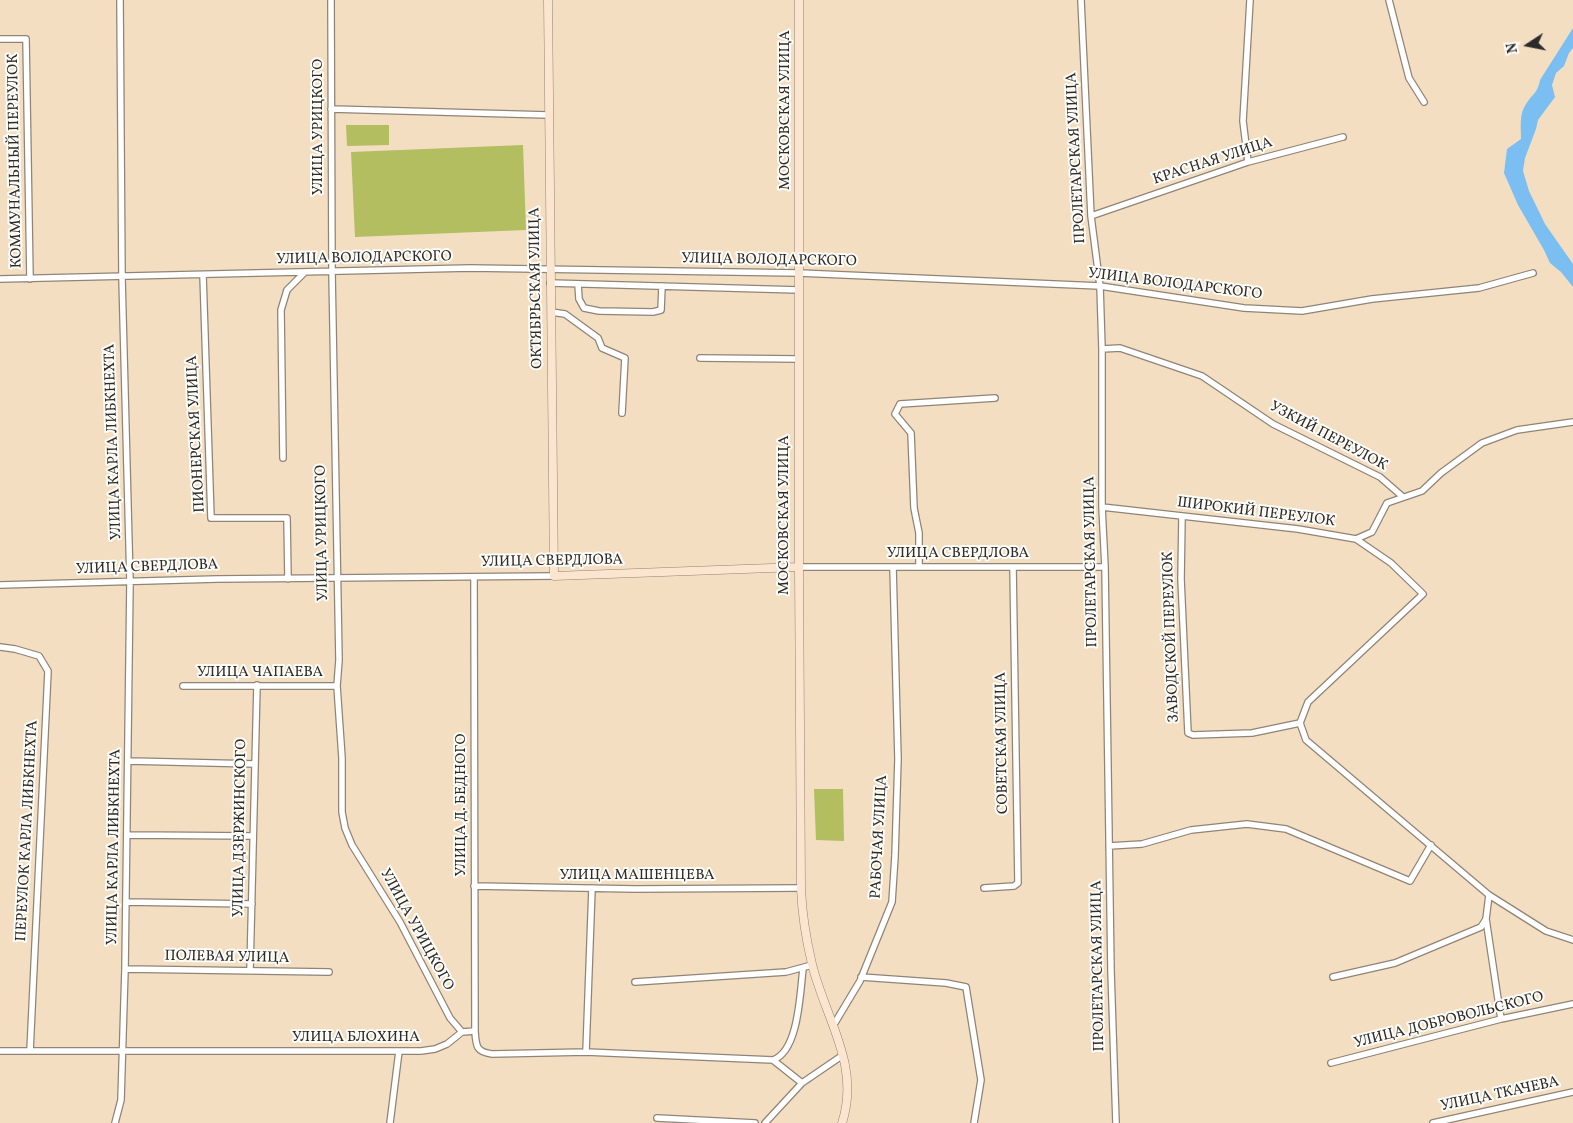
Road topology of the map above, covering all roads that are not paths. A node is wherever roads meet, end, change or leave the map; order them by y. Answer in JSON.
{"nodes":[{"id":1,"x":120,"y":0,"type":"edge"},
{"id":2,"x":331,"y":0,"type":"edge"},
{"id":3,"x":548,"y":0,"type":"edge"},
{"id":4,"x":800,"y":0,"type":"edge"},
{"id":5,"x":1081,"y":0,"type":"edge"},
{"id":6,"x":1250,"y":0,"type":"edge"},
{"id":7,"x":1389,"y":0,"type":"edge"},
{"id":8,"x":0,"y":39,"type":"edge"},
{"id":9,"x":1424,"y":102,"type":"dead end"},
{"id":10,"x":331,"y":108,"type":"junction"},
{"id":11,"x":548,"y":115,"type":"junction"},
{"id":12,"x":1343,"y":137,"type":"dead end"},
{"id":13,"x":1248,"y":162,"type":"junction"},
{"id":14,"x":1092,"y":216,"type":"junction"},
{"id":15,"x":550,"y":269,"type":"junction"},
{"id":16,"x":332,"y":272,"type":"junction"},
{"id":17,"x":304,"y":273,"type":"junction"},
{"id":18,"x":1532,"y":273,"type":"dead end"},
{"id":19,"x":799,"y":274,"type":"junction"},
{"id":20,"x":203,"y":275,"type":"junction"},
{"id":21,"x":122,"y":278,"type":"junction"},
{"id":22,"x":0,"y":279,"type":"edge"},
{"id":23,"x":30,"y":279,"type":"junction"},
{"id":24,"x":550,"y":283,"type":"junction"},
{"id":25,"x":578,"y":284,"type":"junction"},
{"id":26,"x":662,"y":286,"type":"junction"},
{"id":27,"x":1100,"y":286,"type":"junction"},
{"id":28,"x":799,"y":290,"type":"junction"},
{"id":29,"x":551,"y":312,"type":"junction"},
{"id":30,"x":1102,"y":349,"type":"junction"},
{"id":31,"x":700,"y":358,"type":"dead end"},
{"id":32,"x":799,"y":359,"type":"junction"},
{"id":33,"x":995,"y":398,"type":"dead end"},
{"id":34,"x":622,"y":413,"type":"dead end"},
{"id":35,"x":1573,"y":422,"type":"edge"},
{"id":36,"x":283,"y":458,"type":"dead end"},
{"id":37,"x":1404,"y":497,"type":"junction"},
{"id":38,"x":1102,"y":507,"type":"junction"},
{"id":39,"x":1182,"y":516,"type":"junction"},
{"id":40,"x":1356,"y":539,"type":"junction"},
{"id":41,"x":799,"y":567,"type":"junction"},
{"id":42,"x":893,"y":567,"type":"junction"},
{"id":43,"x":919,"y":567,"type":"junction"},
{"id":44,"x":1013,"y":567,"type":"junction"},
{"id":45,"x":1105,"y":567,"type":"junction"},
{"id":46,"x":554,"y":576,"type":"junction"},
{"id":47,"x":474,"y":578,"type":"junction"},
{"id":48,"x":288,"y":579,"type":"junction"},
{"id":49,"x":336,"y":579,"type":"junction"},
{"id":50,"x":130,"y":582,"type":"junction"},
{"id":51,"x":0,"y":585,"type":"edge"},
{"id":52,"x":0,"y":647,"type":"edge"},
{"id":53,"x":256,"y":685,"type":"junction"},
{"id":54,"x":183,"y":686,"type":"dead end"},
{"id":55,"x":337,"y":686,"type":"junction"},
{"id":56,"x":1300,"y":723,"type":"junction"},
{"id":57,"x":128,"y":761,"type":"junction"},
{"id":58,"x":255,"y":764,"type":"junction"},
{"id":59,"x":128,"y":835,"type":"junction"},
{"id":60,"x":253,"y":836,"type":"junction"},
{"id":61,"x":1431,"y":845,"type":"junction"},
{"id":62,"x":1110,"y":846,"type":"junction"},
{"id":63,"x":474,"y":886,"type":"junction"},
{"id":64,"x":592,"y":888,"type":"junction"},
{"id":65,"x":801,"y":888,"type":"junction"},
{"id":66,"x":984,"y":888,"type":"dead end"},
{"id":67,"x":1489,"y":895,"type":"junction"},
{"id":68,"x":126,"y":902,"type":"junction"},
{"id":69,"x":252,"y":904,"type":"junction"},
{"id":70,"x":1486,"y":919,"type":"junction"},
{"id":71,"x":1573,"y":940,"type":"edge"},
{"id":72,"x":812,"y":965,"type":"junction"},
{"id":73,"x":125,"y":968,"type":"junction"},
{"id":74,"x":803,"y":969,"type":"junction"},
{"id":75,"x":250,"y":970,"type":"junction"},
{"id":76,"x":329,"y":972,"type":"dead end"},
{"id":77,"x":862,"y":977,"type":"junction"},
{"id":78,"x":1333,"y":977,"type":"dead end"},
{"id":79,"x":635,"y":982,"type":"dead end"},
{"id":80,"x":1573,"y":1004,"type":"edge"},
{"id":81,"x":1501,"y":1019,"type":"junction"},
{"id":82,"x":833,"y":1026,"type":"junction"},
{"id":83,"x":462,"y":1032,"type":"junction"},
{"id":84,"x":475,"y":1032,"type":"junction"},
{"id":85,"x":122,"y":1050,"type":"junction"},
{"id":86,"x":0,"y":1051,"type":"edge"},
{"id":87,"x":30,"y":1051,"type":"junction"},
{"id":88,"x":399,"y":1051,"type":"junction"},
{"id":89,"x":586,"y":1052,"type":"junction"},
{"id":90,"x":843,"y":1055,"type":"junction"},
{"id":91,"x":773,"y":1060,"type":"junction"},
{"id":92,"x":1331,"y":1062,"type":"dead end"},
{"id":93,"x":802,"y":1083,"type":"junction"},
{"id":94,"x":1573,"y":1092,"type":"edge"},
{"id":95,"x":657,"y":1118,"type":"dead end"},
{"id":96,"x":115,"y":1123,"type":"edge"},
{"id":97,"x":390,"y":1123,"type":"edge"},
{"id":98,"x":755,"y":1123,"type":"edge"},
{"id":99,"x":765,"y":1123,"type":"edge"},
{"id":100,"x":842,"y":1123,"type":"edge"},
{"id":101,"x":974,"y":1123,"type":"edge"},
{"id":102,"x":1116,"y":1123,"type":"edge"},
{"id":103,"x":1433,"y":1123,"type":"edge"}],
"edges":[{"from":1,"to":21,"type":"street","name":"УЛИЦА КАРЛА ЛИБКНЕХТА"},
{"from":2,"to":10,"type":"street","name":"УЛИЦА УРИЦКОГО"},
{"from":3,"to":11,"type":"main road","name":"ОКТЯБРЬСКАЯ УЛИЦА"},
{"from":4,"to":19,"type":"main road","name":"МОСКОВСКАЯ УЛИЦА"},
{"from":5,"to":14,"type":"street","name":"ПРОЛЕТАРСКАЯ УЛИЦА"},
{"from":6,"to":13,"type":"street"},
{"from":7,"to":9,"type":"street"},
{"from":8,"to":23,"type":"street","name":"КОММУНАЛЬНЫЙ ПЕРЕУЛОК"},
{"from":10,"to":11,"type":"street"},
{"from":10,"to":16,"type":"street","name":"УЛИЦА УРИЦКОГО"},
{"from":11,"to":15,"type":"main road","name":"ОКТЯБРЬСКАЯ УЛИЦА"},
{"from":12,"to":13,"type":"street","name":"КРАСНАЯ УЛИЦА"},
{"from":13,"to":14,"type":"street","name":"КРАСНАЯ УЛИЦА"},
{"from":14,"to":27,"type":"street","name":"ПРОЛЕТАРСКАЯ УЛИЦА"},
{"from":15,"to":16,"type":"street","name":"УЛИЦА ВОЛОДАРСКОГО"},
{"from":15,"to":19,"type":"street","name":"УЛИЦА ВОЛОДАРСКОГО"},
{"from":15,"to":24,"type":"main road","name":"ОКТЯБРЬСКАЯ УЛИЦА"},
{"from":16,"to":17,"type":"street","name":"УЛИЦА ВОЛОДАРСКОГО"},
{"from":16,"to":49,"type":"street","name":"УЛИЦА УРИЦКОГО"},
{"from":17,"to":20,"type":"street","name":"УЛИЦА ВОЛОДАРСКОГО"},
{"from":17,"to":36,"type":"street"},
{"from":18,"to":27,"type":"street","name":"УЛИЦА ВОЛОДАРСКОГО"},
{"from":19,"to":27,"type":"street","name":"УЛИЦА ВОЛОДАРСКОГО"},
{"from":19,"to":28,"type":"main road","name":"МОСКОВСКАЯ УЛИЦА"},
{"from":20,"to":21,"type":"street","name":"УЛИЦА ВОЛОДАРСКОГО"},
{"from":20,"to":48,"type":"street","name":"ПИОНЕРСКАЯ УЛИЦА"},
{"from":21,"to":23,"type":"street","name":"УЛИЦА ВОЛОДАРСКОГО"},
{"from":21,"to":50,"type":"street","name":"УЛИЦА КАРЛА ЛИБКНЕХТА"},
{"from":22,"to":23,"type":"street","name":"УЛИЦА ВОЛОДАРСКОГО"},
{"from":24,"to":25,"type":"street"},
{"from":24,"to":29,"type":"main road","name":"ОКТЯБРЬСКАЯ УЛИЦА"},
{"from":25,"to":26,"type":"street"},
{"from":25,"to":26,"type":"street"},
{"from":26,"to":28,"type":"street"},
{"from":27,"to":30,"type":"street","name":"ПРОЛЕТАРСКАЯ УЛИЦА"},
{"from":28,"to":32,"type":"main road","name":"МОСКОВСКАЯ УЛИЦА"},
{"from":29,"to":34,"type":"street"},
{"from":29,"to":46,"type":"main road","name":"ОКТЯБРЬСКАЯ УЛИЦА"},
{"from":30,"to":37,"type":"street","name":"УЗКИЙ ПЕРЕУЛОК"},
{"from":30,"to":38,"type":"street","name":"ПРОЛЕТАРСКАЯ УЛИЦА"},
{"from":31,"to":32,"type":"street"},
{"from":32,"to":41,"type":"main road","name":"МОСКОВСКАЯ УЛИЦА"},
{"from":33,"to":43,"type":"street"},
{"from":35,"to":37,"type":"street"},
{"from":37,"to":40,"type":"street"},
{"from":38,"to":39,"type":"street","name":"ШИРОКИЙ ПЕРЕУЛОК"},
{"from":38,"to":45,"type":"street","name":"ПРОЛЕТАРСКАЯ УЛИЦА"},
{"from":39,"to":40,"type":"street","name":"ШИРОКИЙ ПЕРЕУЛОК"},
{"from":39,"to":56,"type":"street","name":"ЗАВОДСКОЙ ПЕРЕУЛОК"},
{"from":40,"to":56,"type":"street"},
{"from":41,"to":42,"type":"street","name":"УЛИЦА СВЕРДЛОВА"},
{"from":41,"to":46,"type":"main road","name":"УЛИЦА СВЕРДЛОВА"},
{"from":41,"to":65,"type":"main road","name":"МОСКОВСКАЯ УЛИЦА"},
{"from":42,"to":43,"type":"street","name":"УЛИЦА СВЕРДЛОВА"},
{"from":42,"to":77,"type":"street","name":"РАБОЧАЯ УЛИЦА"},
{"from":43,"to":44,"type":"street","name":"УЛИЦА СВЕРДЛОВА"},
{"from":44,"to":45,"type":"street","name":"УЛИЦА СВЕРДЛОВА"},
{"from":44,"to":66,"type":"street","name":"СОВЕТСКАЯ УЛИЦА"},
{"from":45,"to":62,"type":"street","name":"ПРОЛЕТАРСКАЯ УЛИЦА"},
{"from":46,"to":47,"type":"street","name":"УЛИЦА СВЕРДЛОВА"},
{"from":47,"to":49,"type":"street","name":"УЛИЦА СВЕРДЛОВА"},
{"from":47,"to":63,"type":"street","name":"УЛИЦА Д. БЕДНОГО"},
{"from":48,"to":49,"type":"street","name":"УЛИЦА СВЕРДЛОВА"},
{"from":48,"to":50,"type":"street","name":"УЛИЦА СВЕРДЛОВА"},
{"from":49,"to":55,"type":"street","name":"УЛИЦА УРИЦКОГО"},
{"from":50,"to":51,"type":"street","name":"УЛИЦА СВЕРДЛОВА"},
{"from":50,"to":57,"type":"street","name":"УЛИЦА КАРЛА ЛИБКНЕХТА"},
{"from":52,"to":87,"type":"street","name":"ПЕРЕУЛОК КАРЛА ЛИБКНЕХТА"},
{"from":53,"to":54,"type":"street","name":"УЛИЦА ЧАПАЕВА"},
{"from":53,"to":55,"type":"street","name":"УЛИЦА ЧАПАЕВА"},
{"from":53,"to":58,"type":"street","name":"УЛИЦА ДЗЕРЖИНСКОГО"},
{"from":55,"to":83,"type":"street","name":"УЛИЦА УРИЦКОГО"},
{"from":56,"to":61,"type":"street"},
{"from":57,"to":58,"type":"street"},
{"from":57,"to":59,"type":"street","name":"УЛИЦА КАРЛА ЛИБКНЕХТА"},
{"from":58,"to":60,"type":"street","name":"УЛИЦА ДЗЕРЖИНСКОГО"},
{"from":59,"to":60,"type":"street"},
{"from":59,"to":68,"type":"street","name":"УЛИЦА КАРЛА ЛИБКНЕХТА"},
{"from":60,"to":69,"type":"street","name":"УЛИЦА ДЗЕРЖИНСКОГО"},
{"from":61,"to":62,"type":"street"},
{"from":61,"to":67,"type":"street"},
{"from":62,"to":102,"type":"street","name":"ПРОЛЕТАРСКАЯ УЛИЦА"},
{"from":63,"to":64,"type":"street","name":"УЛИЦА МАШЕНЦЕВА"},
{"from":63,"to":84,"type":"street","name":"УЛИЦА Д. БЕДНОГО"},
{"from":64,"to":65,"type":"street","name":"УЛИЦА МАШЕНЦЕВА"},
{"from":64,"to":89,"type":"street"},
{"from":65,"to":72,"type":"main road","name":"МОСКОВСКАЯ УЛИЦА"},
{"from":67,"to":70,"type":"street"},
{"from":67,"to":71,"type":"street"},
{"from":68,"to":69,"type":"street"},
{"from":68,"to":73,"type":"street","name":"УЛИЦА КАРЛА ЛИБКНЕХТА"},
{"from":69,"to":75,"type":"street","name":"УЛИЦА ДЗЕРЖИНСКОГО"},
{"from":70,"to":78,"type":"street"},
{"from":70,"to":81,"type":"street"},
{"from":72,"to":74,"type":"street"},
{"from":72,"to":82,"type":"main road","name":"МОСКОВСКАЯ УЛИЦА"},
{"from":73,"to":75,"type":"street","name":"ПОЛЕВАЯ УЛИЦА"},
{"from":73,"to":85,"type":"street","name":"УЛИЦА КАРЛА ЛИБКНЕХТА"},
{"from":74,"to":79,"type":"street"},
{"from":74,"to":91,"type":"street"},
{"from":75,"to":76,"type":"street","name":"ПОЛЕВАЯ УЛИЦА"},
{"from":77,"to":82,"type":"street","name":"РАБОЧАЯ УЛИЦА"},
{"from":77,"to":101,"type":"street"},
{"from":80,"to":81,"type":"street","name":"УЛИЦА ДОБРОВОЛЬСКОГО"},
{"from":81,"to":92,"type":"street","name":"УЛИЦА ДОБРОВОЛЬСКОГО"},
{"from":82,"to":90,"type":"main road"},
{"from":83,"to":84,"type":"street"},
{"from":83,"to":88,"type":"street","name":"УЛИЦА БЛОХИНА"},
{"from":84,"to":89,"type":"street"},
{"from":85,"to":87,"type":"street","name":"УЛИЦА БЛОХИНА"},
{"from":85,"to":88,"type":"street","name":"УЛИЦА БЛОХИНА"},
{"from":85,"to":96,"type":"street","name":"УЛИЦА КАРЛА ЛИБКНЕХТА"},
{"from":86,"to":87,"type":"street","name":"УЛИЦА БЛОХИНА"},
{"from":88,"to":97,"type":"street"},
{"from":89,"to":91,"type":"street"},
{"from":90,"to":93,"type":"street"},
{"from":90,"to":100,"type":"main road"},
{"from":91,"to":93,"type":"street"},
{"from":93,"to":99,"type":"street"},
{"from":94,"to":103,"type":"street","name":"УЛИЦА ТКАЧЕВА"},
{"from":95,"to":98,"type":"street"}]}
